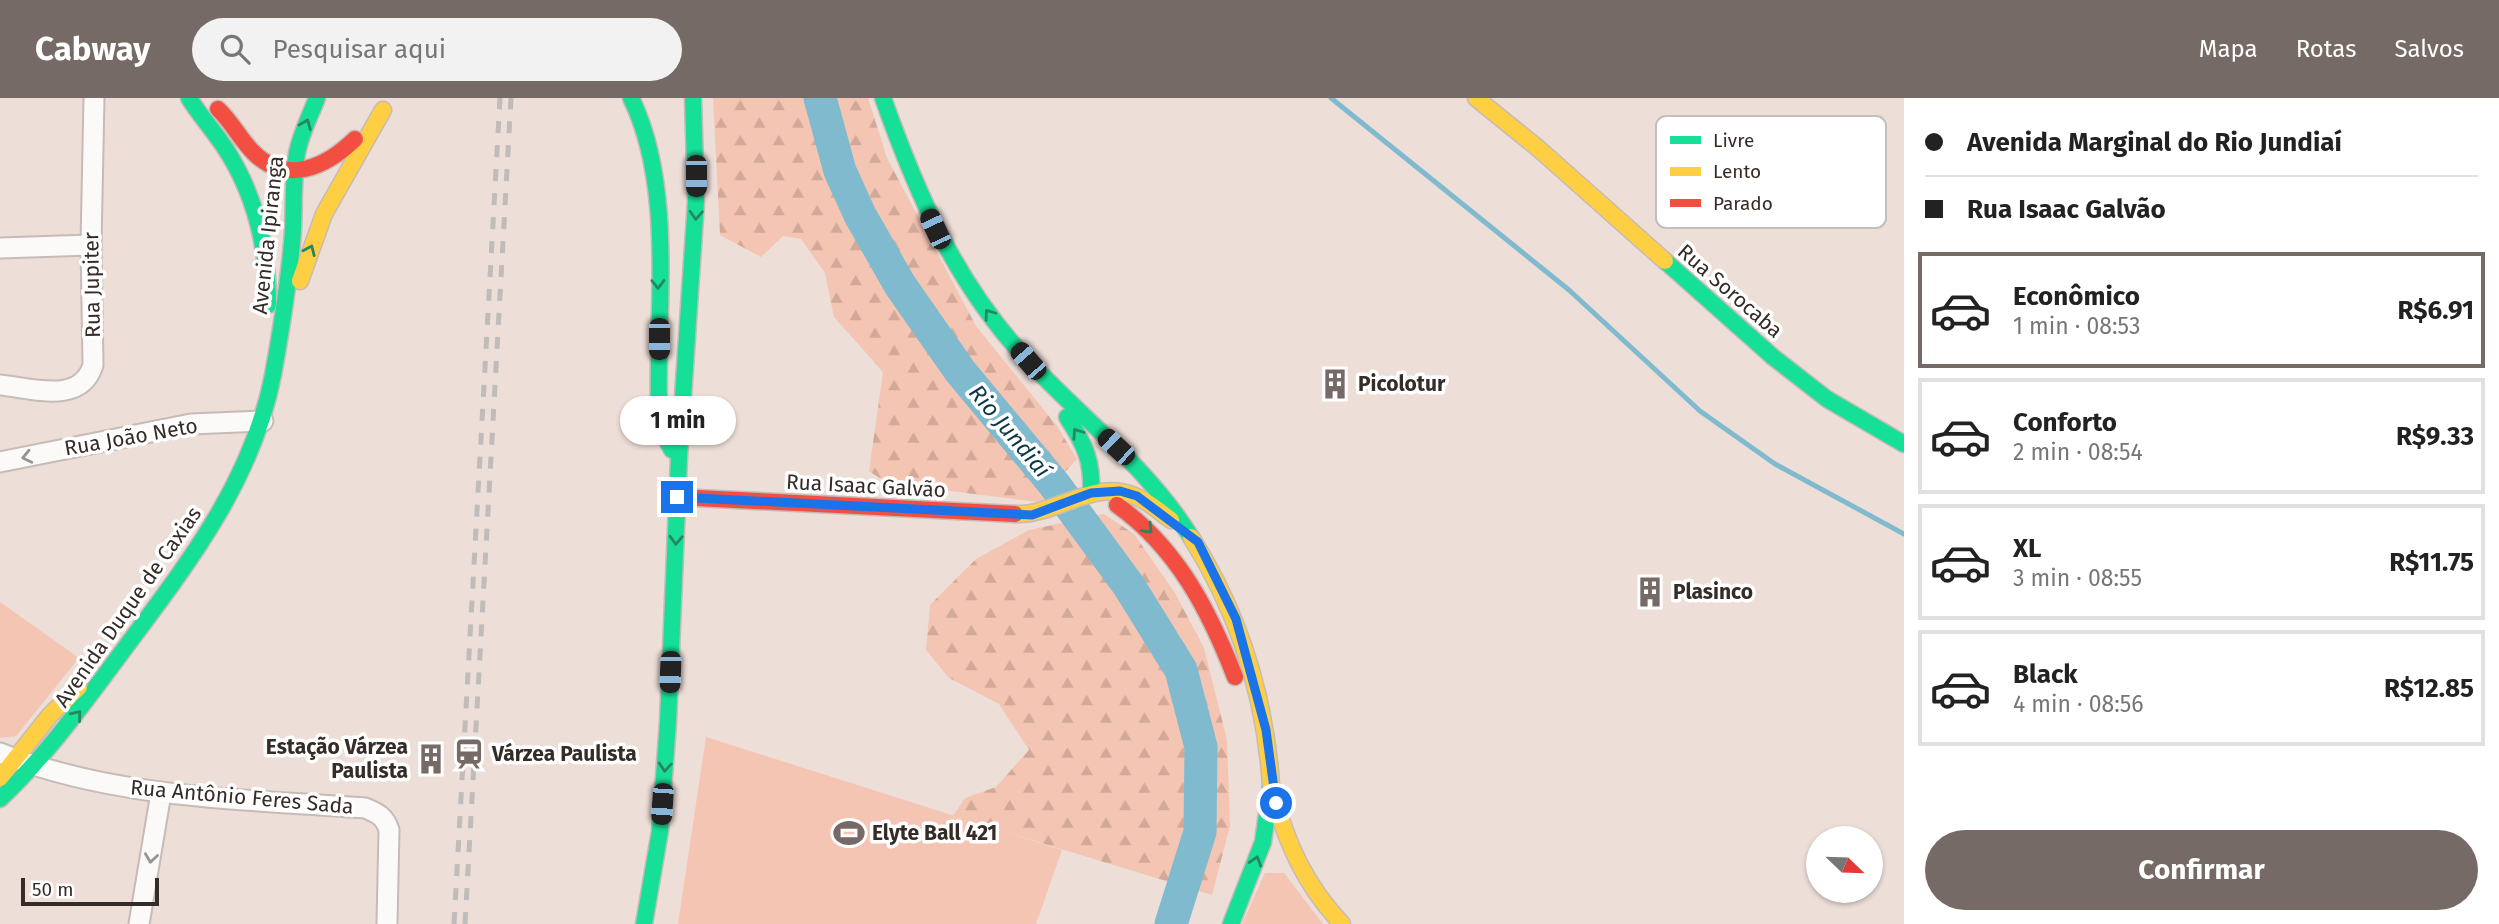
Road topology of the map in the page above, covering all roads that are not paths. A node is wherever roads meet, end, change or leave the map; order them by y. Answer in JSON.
{"nodes":[{"id":1,"x":94,"y":98,"type":"edge"},
{"id":2,"x":189,"y":98,"type":"edge"},
{"id":3,"x":204,"y":98,"type":"edge"},
{"id":4,"x":317,"y":98,"type":"edge"},
{"id":5,"x":400,"y":98,"type":"edge"},
{"id":6,"x":631,"y":98,"type":"edge"},
{"id":7,"x":693,"y":98,"type":"edge"},
{"id":8,"x":883,"y":98,"type":"edge"},
{"id":9,"x":1476,"y":98,"type":"edge"},
{"id":10,"x":222,"y":105,"type":"edge"},
{"id":11,"x":383,"y":110,"type":"junction"},
{"id":12,"x":225,"y":149,"type":"junction"},
{"id":13,"x":295,"y":172,"type":"junction"},
{"id":14,"x":91,"y":245,"type":"junction"},
{"id":15,"x":0,"y":248,"type":"edge"},
{"id":16,"x":1042,"y":378,"type":"junction"},
{"id":17,"x":0,"y":385,"type":"edge"},
{"id":18,"x":271,"y":385,"type":"junction"},
{"id":19,"x":263,"y":421,"type":"junction"},
{"id":20,"x":1904,"y":444,"type":"edge"},
{"id":21,"x":679,"y":457,"type":"junction"},
{"id":22,"x":0,"y":462,"type":"edge"},
{"id":23,"x":1086,"y":496,"type":"junction"},
{"id":24,"x":677,"y":497,"type":"junction"},
{"id":25,"x":1198,"y":542,"type":"junction"},
{"id":26,"x":116,"y":660,"type":"junction"},
{"id":27,"x":1239,"y":689,"type":"dead end"},
{"id":28,"x":1247,"y":727,"type":"dead end"},
{"id":29,"x":1250,"y":753,"type":"dead end"},
{"id":30,"x":8,"y":756,"type":"edge"},
{"id":31,"x":35,"y":768,"type":"junction"},
{"id":32,"x":0,"y":778,"type":"edge"},
{"id":33,"x":1271,"y":783,"type":"junction"},
{"id":34,"x":161,"y":793,"type":"junction"},
{"id":35,"x":0,"y":799,"type":"edge"},
{"id":36,"x":139,"y":924,"type":"edge"},
{"id":37,"x":387,"y":924,"type":"edge"},
{"id":38,"x":645,"y":924,"type":"edge"},
{"id":39,"x":1231,"y":924,"type":"edge"},
{"id":40,"x":1342,"y":924,"type":"edge"}],
"edges":[{"from":1,"to":14,"type":"street","name":"Rua Jupiter"},
{"from":2,"to":12,"type":"main road"},
{"from":3,"to":10,"type":"main road"},
{"from":13,"to":4,"type":"main road","name":"Avenida Ipiranga","one_way":true},
{"from":5,"to":11,"type":"main road"},
{"from":6,"to":21,"type":"main road","one_way":true},
{"from":7,"to":21,"type":"main road","one_way":true},
{"from":16,"to":8,"type":"main road","one_way":true},
{"from":9,"to":20,"type":"main road","name":"Rua Sorocaba"},
{"from":10,"to":12,"type":"main road"},
{"from":10,"to":13,"type":"main road"},
{"from":11,"to":13,"type":"main road"},
{"from":18,"to":11,"type":"main road","one_way":true},
{"from":12,"to":18,"type":"main road"},
{"from":13,"to":18,"type":"main road","name":"Avenida Ipiranga"},
{"from":14,"to":15,"type":"street"},
{"from":14,"to":17,"type":"street","name":"Rua Jupiter"},
{"from":23,"to":16,"type":"main road","one_way":true},
{"from":16,"to":25,"type":"main road"},
{"from":18,"to":19,"type":"main road","name":"Avenida Ipiranga"},
{"from":19,"to":22,"type":"street","name":"Rua João Neto","one_way":true},
{"from":19,"to":26,"type":"main road","name":"Avenida Duque de Caxias"},
{"from":21,"to":24,"type":"main road"},
{"from":23,"to":24,"type":"main road","name":"Rua Isaac Galvão"},
{"from":23,"to":25,"type":"main road"},
{"from":23,"to":27,"type":"main road","one_way":true},
{"from":24,"to":38,"type":"main road","one_way":true},
{"from":25,"to":33,"type":"main road"},
{"from":26,"to":30,"type":"main road"},
{"from":31,"to":26,"type":"main road","name":"Avenida Duque de Caxias","one_way":true},
{"from":28,"to":29,"type":"main road"},
{"from":30,"to":31,"type":"street","name":"Rua Antônio Feres Sada"},
{"from":30,"to":32,"type":"main road"},
{"from":31,"to":34,"type":"street","name":"Rua Antônio Feres Sada"},
{"from":31,"to":35,"type":"main road","name":"Avenida Duque de Caxias"},
{"from":39,"to":33,"type":"main road","one_way":true},
{"from":33,"to":40,"type":"main road"},
{"from":34,"to":36,"type":"street","one_way":true},
{"from":34,"to":37,"type":"street","name":"Rua Antônio Feres Sada"}]}
